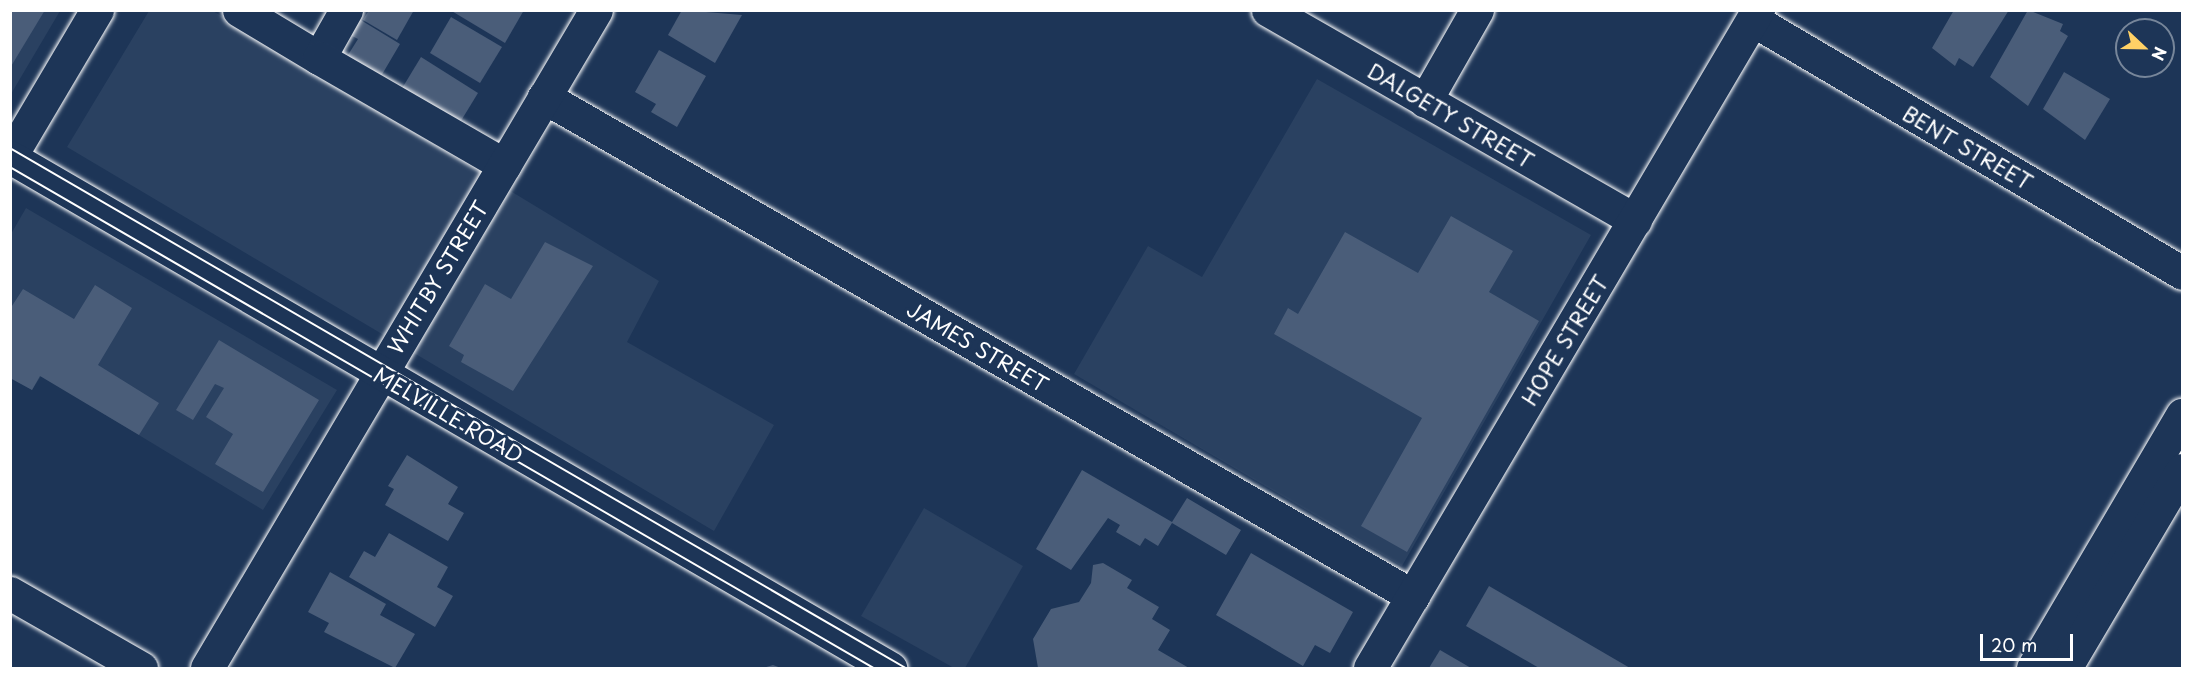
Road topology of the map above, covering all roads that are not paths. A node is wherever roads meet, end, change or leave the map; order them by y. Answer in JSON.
{"nodes":[{"id":1,"x":97,"y":10,"type":"edge"},
{"id":2,"x":239,"y":10,"type":"edge"},
{"id":3,"x":346,"y":10,"type":"edge"},
{"id":4,"x":596,"y":10,"type":"edge"},
{"id":5,"x":1268,"y":10,"type":"edge"},
{"id":6,"x":1477,"y":10,"type":"edge"},
{"id":7,"x":1756,"y":15,"type":"edge"},
{"id":8,"x":319,"y":58,"type":"junction"},
{"id":9,"x":544,"y":97,"type":"junction"},
{"id":10,"x":1425,"y":101,"type":"junction"},
{"id":11,"x":10,"y":157,"type":"edge"},
{"id":12,"x":504,"y":165,"type":"junction"},
{"id":13,"x":1635,"y":219,"type":"junction"},
{"id":14,"x":2182,"y":273,"type":"edge"},
{"id":15,"x":379,"y":374,"type":"junction"},
{"id":16,"x":2182,"y":415,"type":"edge"},
{"id":17,"x":2182,"y":470,"type":"edge"},
{"id":18,"x":10,"y":593,"type":"edge"},
{"id":19,"x":1413,"y":596,"type":"junction"},
{"id":20,"x":2082,"y":612,"type":"junction"},
{"id":21,"x":141,"y":669,"type":"edge"},
{"id":22,"x":207,"y":669,"type":"edge"},
{"id":23,"x":890,"y":669,"type":"edge"},
{"id":24,"x":1370,"y":669,"type":"edge"},
{"id":25,"x":2033,"y":669,"type":"edge"},
{"id":26,"x":2065,"y":669,"type":"edge"}],
"edges":[{"from":1,"to":11,"type":"street"},
{"from":2,"to":8,"type":"street"},
{"from":3,"to":8,"type":"street"},
{"from":4,"to":9,"type":"street","name":"WHITBY STREET"},
{"from":5,"to":10,"type":"street","name":"DALGETY STREET"},
{"from":6,"to":10,"type":"street"},
{"from":7,"to":13,"type":"street","name":"HOPE STREET"},
{"from":7,"to":14,"type":"street","name":"BENT STREET"},
{"from":8,"to":12,"type":"street"},
{"from":9,"to":12,"type":"street","name":"WHITBY STREET"},
{"from":9,"to":19,"type":"street","name":"JAMES STREET"},
{"from":10,"to":13,"type":"street","name":"DALGETY STREET"},
{"from":11,"to":15,"type":"street","name":"MELVILLE ROAD"},
{"from":12,"to":15,"type":"street","name":"WHITBY STREET"},
{"from":13,"to":19,"type":"street","name":"HOPE STREET"},
{"from":15,"to":22,"type":"street","name":"WHITBY STREET"},
{"from":15,"to":23,"type":"street","name":"MELVILLE ROAD"},
{"from":16,"to":20,"type":"street"},
{"from":17,"to":20,"type":"street"},
{"from":18,"to":21,"type":"street"},
{"from":19,"to":24,"type":"street","name":"HOPE STREET"},
{"from":20,"to":25,"type":"street"},
{"from":20,"to":26,"type":"street"}]}
